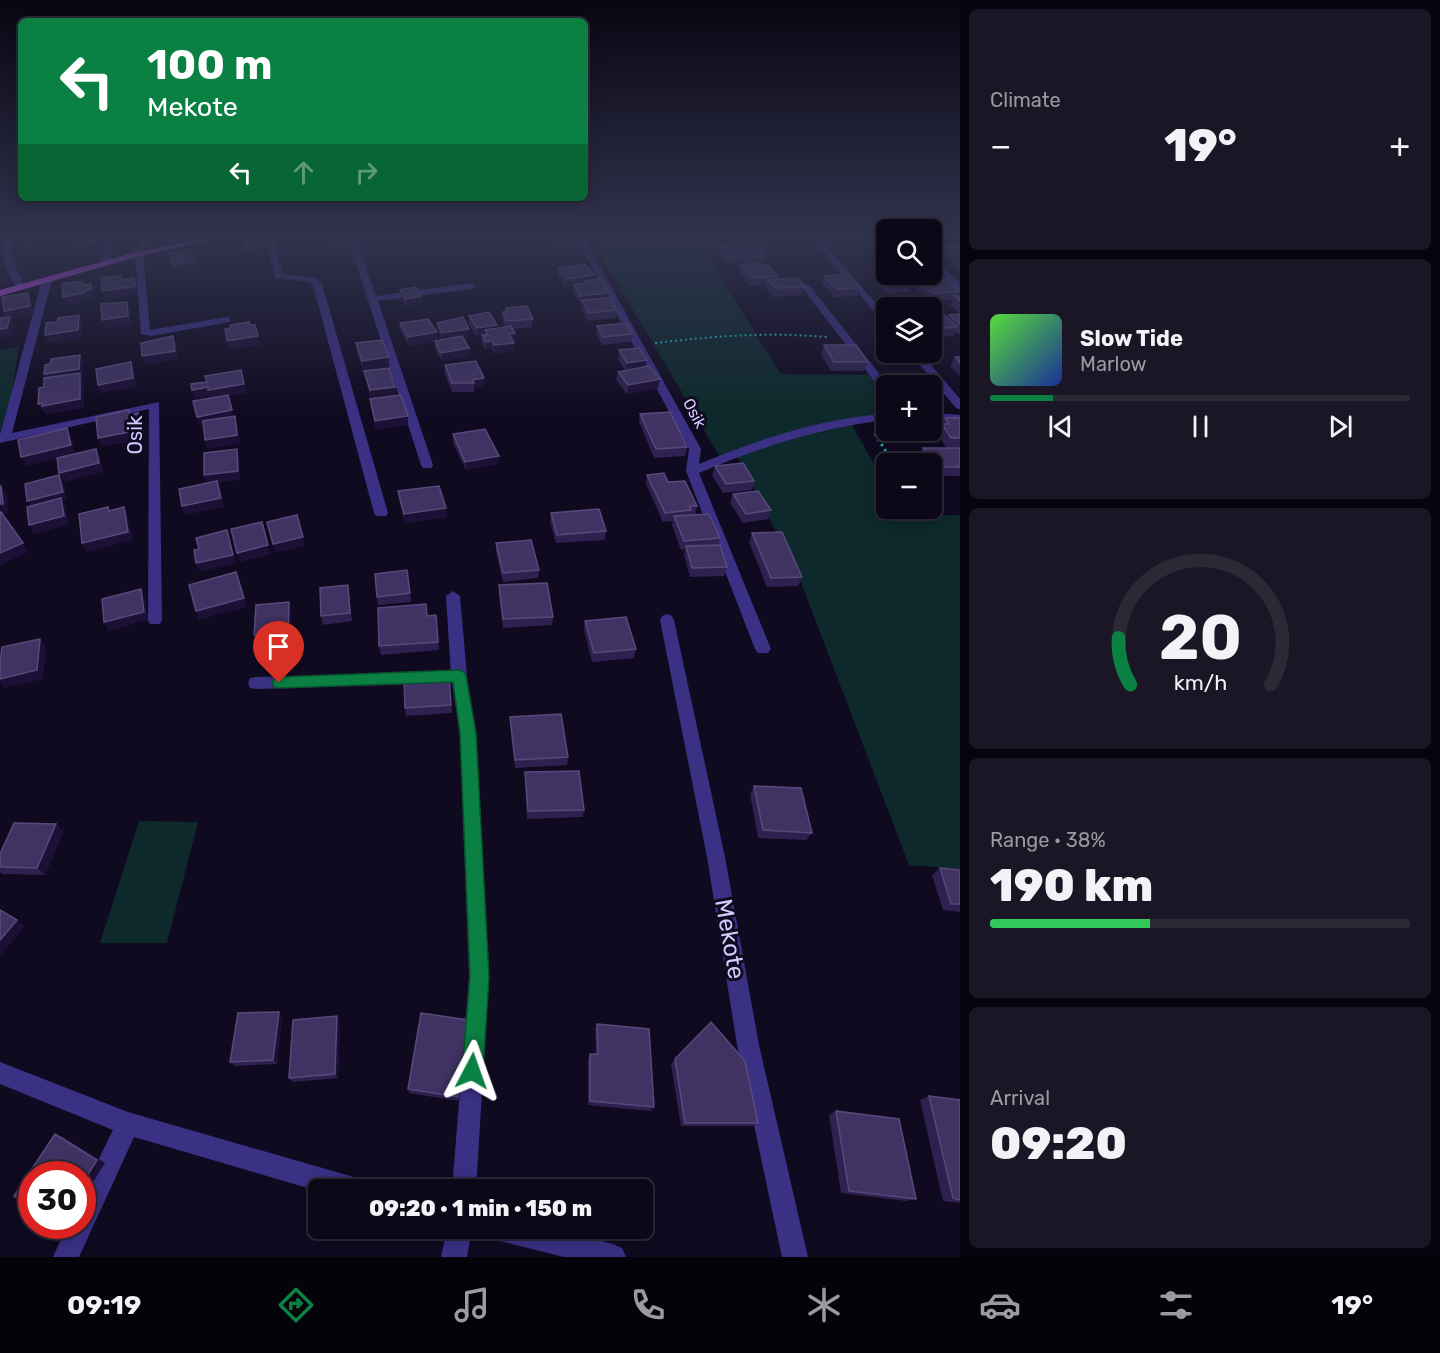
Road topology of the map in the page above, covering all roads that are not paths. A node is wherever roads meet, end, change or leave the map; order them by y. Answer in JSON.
{"nodes":[{"id":1,"x":42,"y":297,"type":"edge"},
{"id":2,"x":143,"y":297,"type":"edge"},
{"id":3,"x":321,"y":297,"type":"edge"},
{"id":4,"x":391,"y":297,"type":"edge"},
{"id":5,"x":612,"y":297,"type":"edge"},
{"id":6,"x":814,"y":297,"type":"edge"},
{"id":7,"x":865,"y":297,"type":"edge"},
{"id":8,"x":373,"y":299,"type":"joint"},
{"id":9,"x":876,"y":309,"type":"edge"},
{"id":10,"x":227,"y":320,"type":"dead end"},
{"id":11,"x":923,"y":363,"type":"edge"},
{"id":12,"x":876,"y":376,"type":"edge"},
{"id":13,"x":960,"y":406,"type":"edge"},
{"id":14,"x":942,"y":417,"type":"edge"},
{"id":15,"x":876,"y":418,"type":"edge"},
{"id":16,"x":960,"y":418,"type":"edge"},
{"id":17,"x":2,"y":439,"type":"edge"},
{"id":18,"x":427,"y":465,"type":"dead end"},
{"id":19,"x":692,"y":471,"type":"junction"},
{"id":20,"x":381,"y":513,"type":"dead end"},
{"id":21,"x":453,"y":596,"type":"dead end"},
{"id":22,"x":155,"y":620,"type":"dead end"},
{"id":23,"x":667,"y":620,"type":"dead end"},
{"id":24,"x":763,"y":649,"type":"dead end"},
{"id":25,"x":448,"y":676,"type":"junction"},
{"id":26,"x":256,"y":683,"type":"dead end"},
{"id":27,"x":0,"y":1073,"type":"edge"},
{"id":28,"x":128,"y":1124,"type":"junction"},
{"id":29,"x":319,"y":1179,"type":"edge"},
{"id":30,"x":465,"y":1179,"type":"edge"},
{"id":31,"x":96,"y":1191,"type":"edge"},
{"id":32,"x":74,"y":1239,"type":"edge"},
{"id":33,"x":458,"y":1239,"type":"edge"},
{"id":34,"x":543,"y":1239,"type":"edge"},
{"id":35,"x":66,"y":1257,"type":"edge"},
{"id":36,"x":454,"y":1257,"type":"edge"},
{"id":37,"x":613,"y":1257,"type":"edge"},
{"id":38,"x":795,"y":1257,"type":"edge"}],
"edges":[{"from":1,"to":17,"type":"street","name":"Osik"},
{"from":2,"to":10,"type":"street"},
{"from":3,"to":20,"type":"street"},
{"from":4,"to":8,"type":"street"},
{"from":5,"to":19,"type":"street","name":"Osik"},
{"from":6,"to":12,"type":"street"},
{"from":7,"to":9,"type":"street"},
{"from":8,"to":18,"type":"street"},
{"from":11,"to":13,"type":"street"},
{"from":14,"to":16,"type":"street"},
{"from":15,"to":19,"type":"street"},
{"from":17,"to":22,"type":"street","name":"Osik"},
{"from":19,"to":24,"type":"street","name":"Osik"},
{"from":21,"to":25,"type":"street"},
{"from":23,"to":38,"type":"street","name":"Mekote"},
{"from":25,"to":26,"type":"street"},
{"from":25,"to":30,"type":"street"},
{"from":27,"to":28,"type":"street"},
{"from":28,"to":29,"type":"street"},
{"from":28,"to":31,"type":"street"},
{"from":32,"to":35,"type":"street"},
{"from":33,"to":36,"type":"street"},
{"from":34,"to":37,"type":"street"}]}
